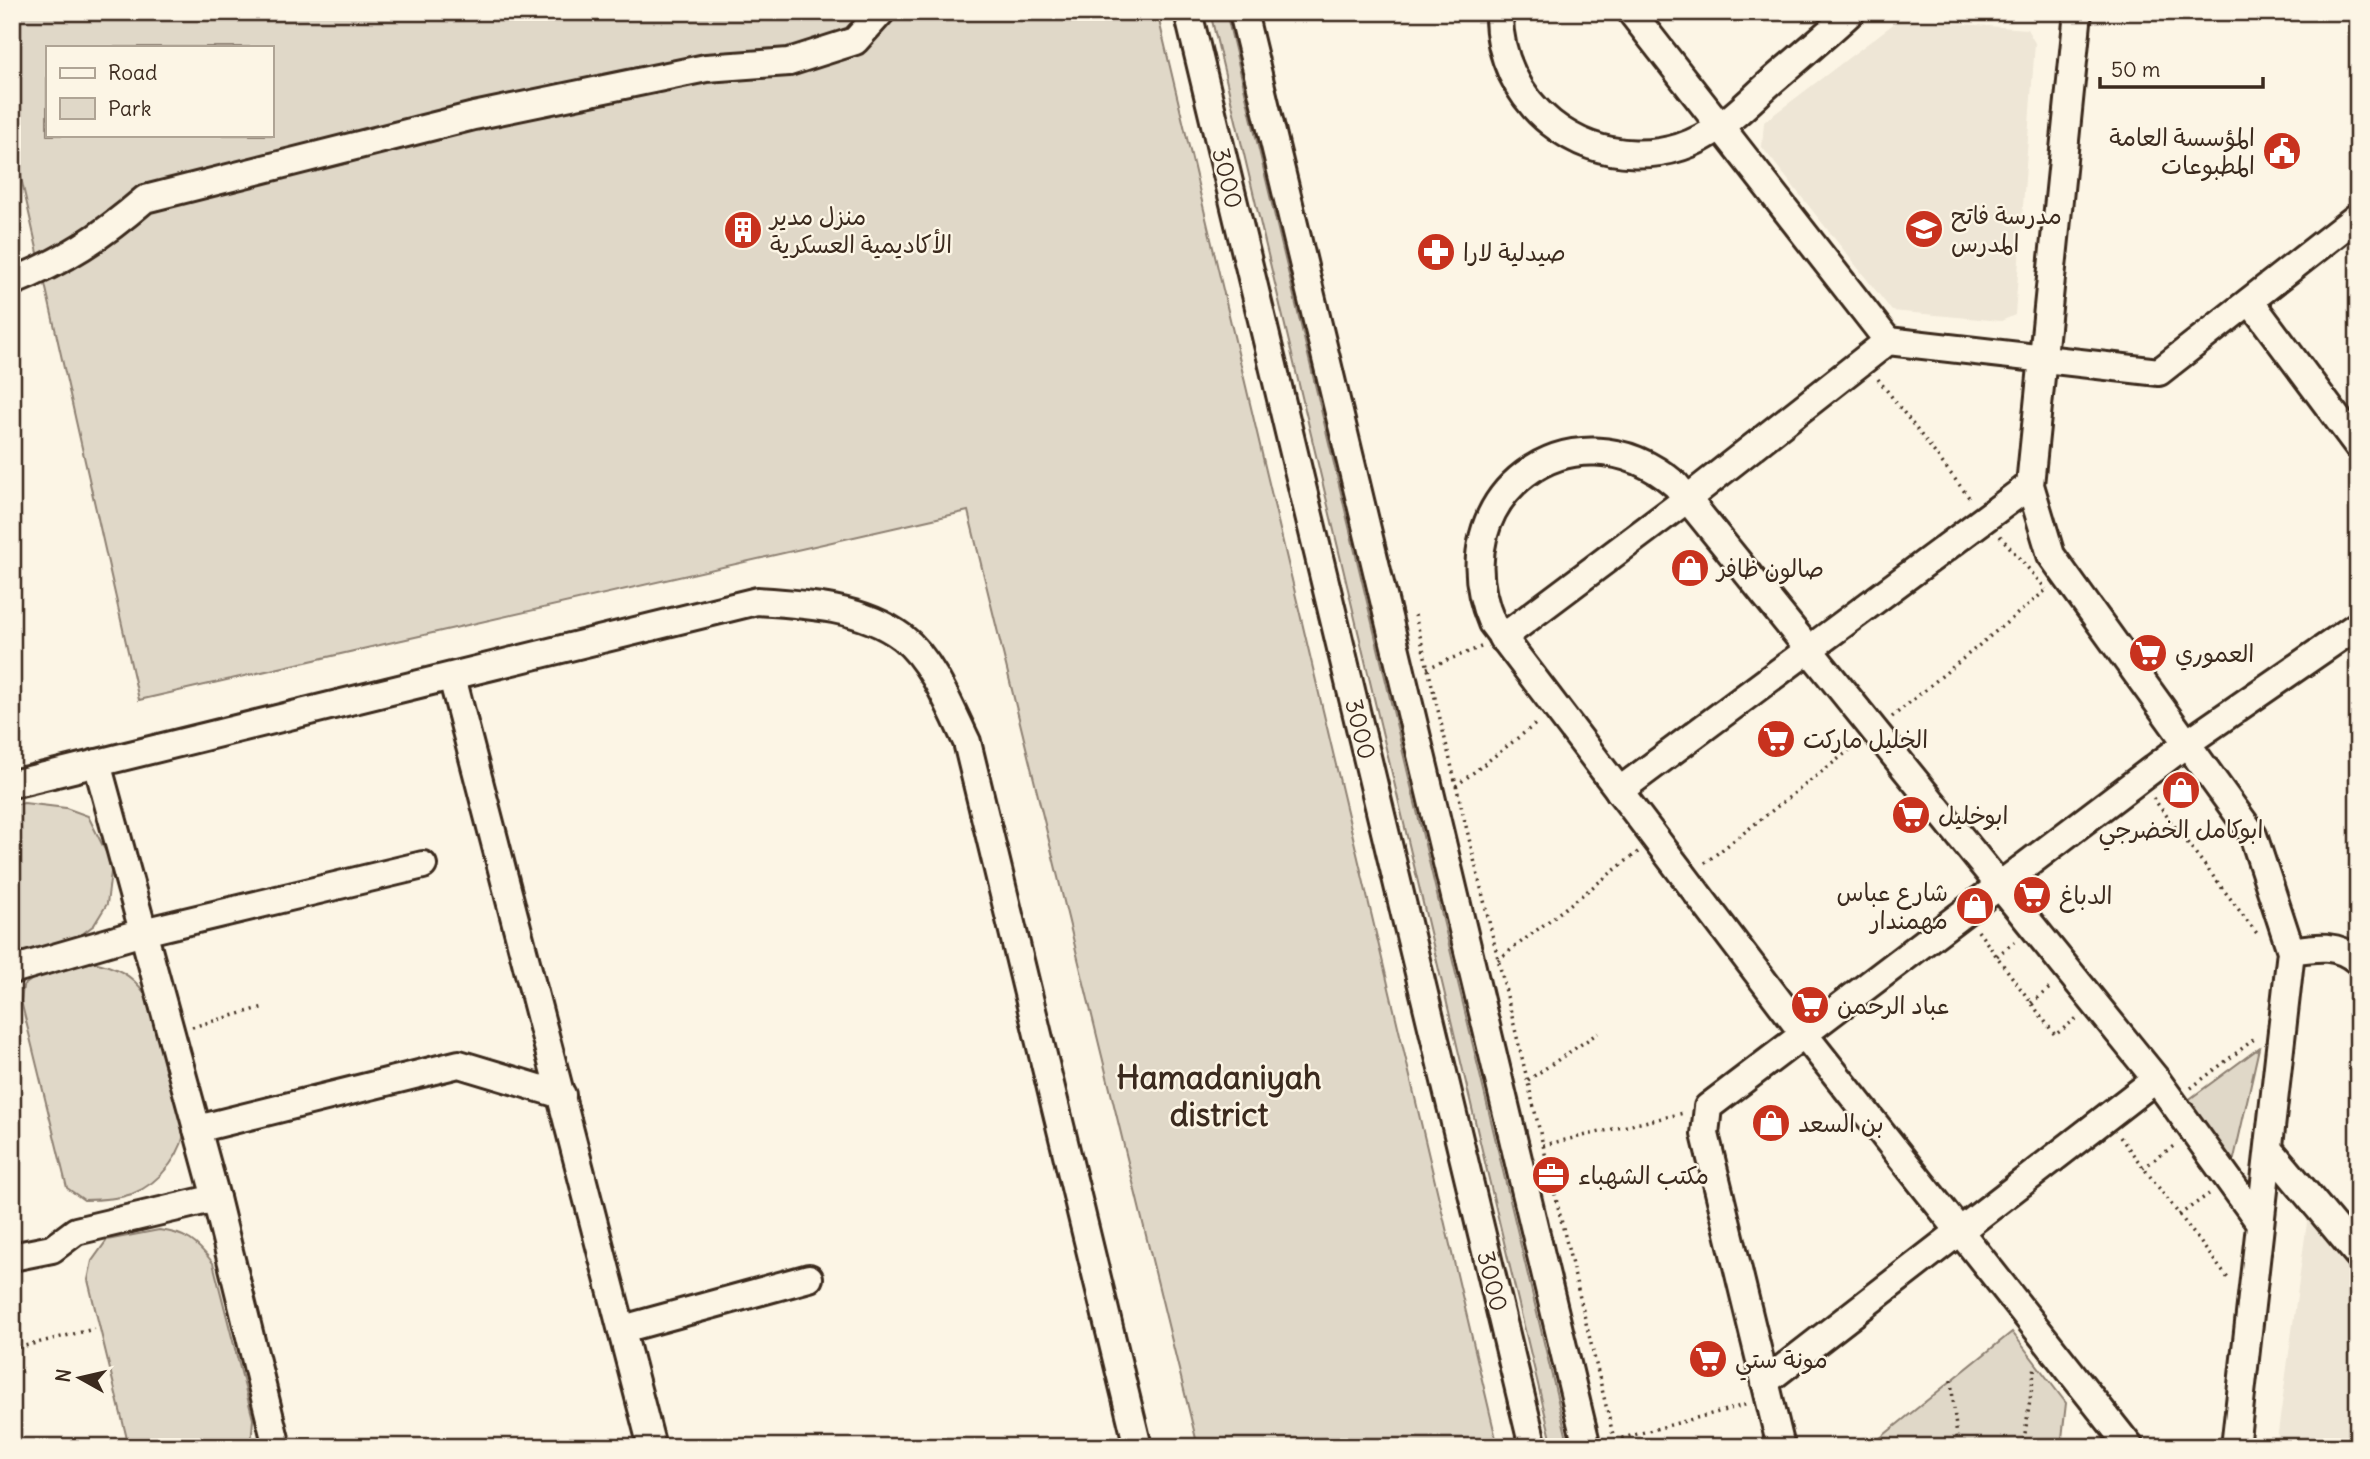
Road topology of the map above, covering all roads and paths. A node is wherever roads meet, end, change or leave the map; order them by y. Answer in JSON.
{"nodes":[{"id":1,"x":881,"y":12,"type":"edge"},
{"id":2,"x":1188,"y":12,"type":"edge"},
{"id":3,"x":1243,"y":12,"type":"edge"},
{"id":4,"x":1499,"y":12,"type":"edge"},
{"id":5,"x":1631,"y":12,"type":"edge"},
{"id":6,"x":1851,"y":12,"type":"edge"},
{"id":7,"x":2078,"y":12,"type":"edge"},
{"id":8,"x":1720,"y":127,"type":"junction"},
{"id":9,"x":2358,"y":216,"type":"edge"},
{"id":10,"x":12,"y":282,"type":"edge"},
{"id":11,"x":2250,"y":300,"type":"junction"},
{"id":12,"x":1888,"y":341,"type":"junction"},
{"id":13,"x":2043,"y":359,"type":"junction"},
{"id":14,"x":1864,"y":360,"type":"junction"},
{"id":15,"x":2358,"y":446,"type":"edge"},
{"id":16,"x":2030,"y":485,"type":"junction"},
{"id":17,"x":1687,"y":499,"type":"junction"},
{"id":18,"x":1985,"y":518,"type":"junction"},
{"id":19,"x":2065,"y":574,"type":"junction"},
{"id":20,"x":1414,"y":614,"type":"dead end"},
{"id":21,"x":2358,"y":625,"type":"edge"},
{"id":22,"x":1502,"y":638,"type":"junction"},
{"id":23,"x":1810,"y":651,"type":"junction"},
{"id":24,"x":1427,"y":668,"type":"junction"},
{"id":25,"x":452,"y":677,"type":"junction"},
{"id":26,"x":1556,"y":709,"type":"junction"},
{"id":27,"x":2187,"y":743,"type":"junction"},
{"id":28,"x":97,"y":763,"type":"junction"},
{"id":29,"x":2138,"y":780,"type":"junction"},
{"id":30,"x":12,"y":784,"type":"edge"},
{"id":31,"x":1456,"y":786,"type":"junction"},
{"id":32,"x":1619,"y":791,"type":"junction"},
{"id":33,"x":1655,"y":839,"type":"junction"},
{"id":34,"x":423,"y":865,"type":"dead end"},
{"id":35,"x":1999,"y":886,"type":"junction"},
{"id":36,"x":1965,"y":912,"type":"junction"},
{"id":37,"x":143,"y":932,"type":"junction"},
{"id":38,"x":2263,"y":942,"type":"dead end"},
{"id":39,"x":2291,"y":951,"type":"junction"},
{"id":40,"x":1498,"y":960,"type":"junction"},
{"id":41,"x":2358,"y":961,"type":"edge"},
{"id":42,"x":12,"y":970,"type":"edge"},
{"id":43,"x":2095,"y":1005,"type":"junction"},
{"id":44,"x":264,"y":1007,"type":"dead end"},
{"id":45,"x":2284,"y":1016,"type":"junction"},
{"id":46,"x":1598,"y":1032,"type":"dead end"},
{"id":47,"x":171,"y":1033,"type":"junction"},
{"id":48,"x":1803,"y":1033,"type":"junction"},
{"id":49,"x":2156,"y":1079,"type":"junction"},
{"id":50,"x":1528,"y":1080,"type":"junction"},
{"id":51,"x":562,"y":1095,"type":"junction"},
{"id":52,"x":2173,"y":1102,"type":"junction"},
{"id":53,"x":1708,"y":1107,"type":"junction"},
{"id":54,"x":2106,"y":1119,"type":"junction"},
{"id":55,"x":197,"y":1129,"type":"junction"},
{"id":56,"x":2195,"y":1130,"type":"junction"},
{"id":57,"x":1543,"y":1145,"type":"junction"},
{"id":58,"x":2270,"y":1151,"type":"junction"},
{"id":59,"x":2143,"y":1168,"type":"junction"},
{"id":60,"x":2229,"y":1180,"type":"junction"},
{"id":61,"x":216,"y":1198,"type":"junction"},
{"id":62,"x":2179,"y":1215,"type":"junction"},
{"id":63,"x":2260,"y":1223,"type":"junction"},
{"id":64,"x":1960,"y":1231,"type":"junction"},
{"id":65,"x":2358,"y":1255,"type":"edge"},
{"id":66,"x":12,"y":1257,"type":"edge"},
{"id":67,"x":809,"y":1278,"type":"dead end"},
{"id":68,"x":2252,"y":1310,"type":"junction"},
{"id":69,"x":94,"y":1329,"type":"dead end"},
{"id":70,"x":623,"y":1329,"type":"junction"},
{"id":71,"x":12,"y":1349,"type":"edge"},
{"id":72,"x":2036,"y":1363,"type":"dead end"},
{"id":73,"x":1951,"y":1380,"type":"dead end"},
{"id":74,"x":1767,"y":1390,"type":"junction"},
{"id":75,"x":1615,"y":1440,"type":"junction"},
{"id":76,"x":278,"y":1447,"type":"edge"},
{"id":77,"x":652,"y":1447,"type":"edge"},
{"id":78,"x":1138,"y":1447,"type":"edge"},
{"id":79,"x":1533,"y":1447,"type":"edge"},
{"id":80,"x":1587,"y":1447,"type":"edge"},
{"id":81,"x":1616,"y":1447,"type":"edge"},
{"id":82,"x":1781,"y":1447,"type":"edge"},
{"id":83,"x":1958,"y":1447,"type":"edge"},
{"id":84,"x":2023,"y":1447,"type":"edge"},
{"id":85,"x":2130,"y":1447,"type":"edge"},
{"id":86,"x":2235,"y":1447,"type":"edge"}],
"edges":[{"from":1,"to":10,"type":"street"},
{"from":2,"to":79,"type":"street","name":"3000"},
{"from":3,"to":80,"type":"street"},
{"from":4,"to":8,"type":"street"},
{"from":5,"to":8,"type":"street"},
{"from":6,"to":8,"type":"street"},
{"from":7,"to":13,"type":"street"},
{"from":8,"to":12,"type":"street"},
{"from":9,"to":11,"type":"street"},
{"from":11,"to":13,"type":"street"},
{"from":11,"to":15,"type":"street"},
{"from":12,"to":13,"type":"street"},
{"from":12,"to":14,"type":"street"},
{"from":13,"to":16,"type":"street"},
{"from":14,"to":17,"type":"street"},
{"from":14,"to":18,"type":"path"},
{"from":16,"to":18,"type":"street"},
{"from":16,"to":19,"type":"street"},
{"from":17,"to":22,"type":"street"},
{"from":17,"to":22,"type":"street"},
{"from":17,"to":23,"type":"street"},
{"from":18,"to":19,"type":"path"},
{"from":18,"to":23,"type":"street"},
{"from":19,"to":27,"type":"street"},
{"from":20,"to":24,"type":"path"},
{"from":21,"to":27,"type":"street"},
{"from":22,"to":24,"type":"path"},
{"from":22,"to":26,"type":"street"},
{"from":23,"to":32,"type":"street"},
{"from":23,"to":35,"type":"street"},
{"from":24,"to":31,"type":"path"},
{"from":25,"to":28,"type":"street"},
{"from":25,"to":51,"type":"street"},
{"from":25,"to":78,"type":"street"},
{"from":26,"to":31,"type":"path"},
{"from":26,"to":32,"type":"street"},
{"from":27,"to":29,"type":"street"},
{"from":27,"to":39,"type":"street"},
{"from":28,"to":30,"type":"street"},
{"from":28,"to":37,"type":"street"},
{"from":29,"to":35,"type":"street"},
{"from":29,"to":38,"type":"path"},
{"from":31,"to":40,"type":"path"},
{"from":32,"to":33,"type":"street"},
{"from":33,"to":40,"type":"path"},
{"from":33,"to":48,"type":"street"},
{"from":34,"to":37,"type":"street"},
{"from":35,"to":36,"type":"street"},
{"from":35,"to":43,"type":"street"},
{"from":36,"to":43,"type":"path"},
{"from":36,"to":48,"type":"street"},
{"from":37,"to":42,"type":"street"},
{"from":37,"to":47,"type":"street"},
{"from":39,"to":41,"type":"street"},
{"from":39,"to":45,"type":"street"},
{"from":40,"to":50,"type":"path"},
{"from":43,"to":49,"type":"street"},
{"from":44,"to":47,"type":"path"},
{"from":45,"to":52,"type":"path"},
{"from":45,"to":58,"type":"street"},
{"from":46,"to":50,"type":"path"},
{"from":47,"to":55,"type":"street"},
{"from":48,"to":53,"type":"street"},
{"from":48,"to":64,"type":"street"},
{"from":49,"to":52,"type":"street"},
{"from":49,"to":54,"type":"street"},
{"from":50,"to":57,"type":"path"},
{"from":51,"to":55,"type":"street"},
{"from":51,"to":70,"type":"street"},
{"from":52,"to":56,"type":"street"},
{"from":53,"to":57,"type":"path"},
{"from":53,"to":74,"type":"street"},
{"from":54,"to":59,"type":"path"},
{"from":54,"to":64,"type":"street"},
{"from":55,"to":61,"type":"street"},
{"from":56,"to":59,"type":"path"},
{"from":56,"to":60,"type":"street"},
{"from":57,"to":75,"type":"path"},
{"from":58,"to":63,"type":"street"},
{"from":58,"to":65,"type":"street"},
{"from":59,"to":62,"type":"path"},
{"from":60,"to":62,"type":"path"},
{"from":60,"to":63,"type":"street"},
{"from":61,"to":66,"type":"street"},
{"from":61,"to":76,"type":"street"},
{"from":62,"to":68,"type":"path"},
{"from":63,"to":68,"type":"street"},
{"from":64,"to":74,"type":"street"},
{"from":64,"to":85,"type":"street"},
{"from":67,"to":70,"type":"street"},
{"from":68,"to":86,"type":"street"},
{"from":69,"to":71,"type":"path"},
{"from":70,"to":77,"type":"street"},
{"from":72,"to":84,"type":"path"},
{"from":73,"to":83,"type":"path"},
{"from":74,"to":75,"type":"path"},
{"from":74,"to":82,"type":"street"},
{"from":75,"to":81,"type":"path"}]}
